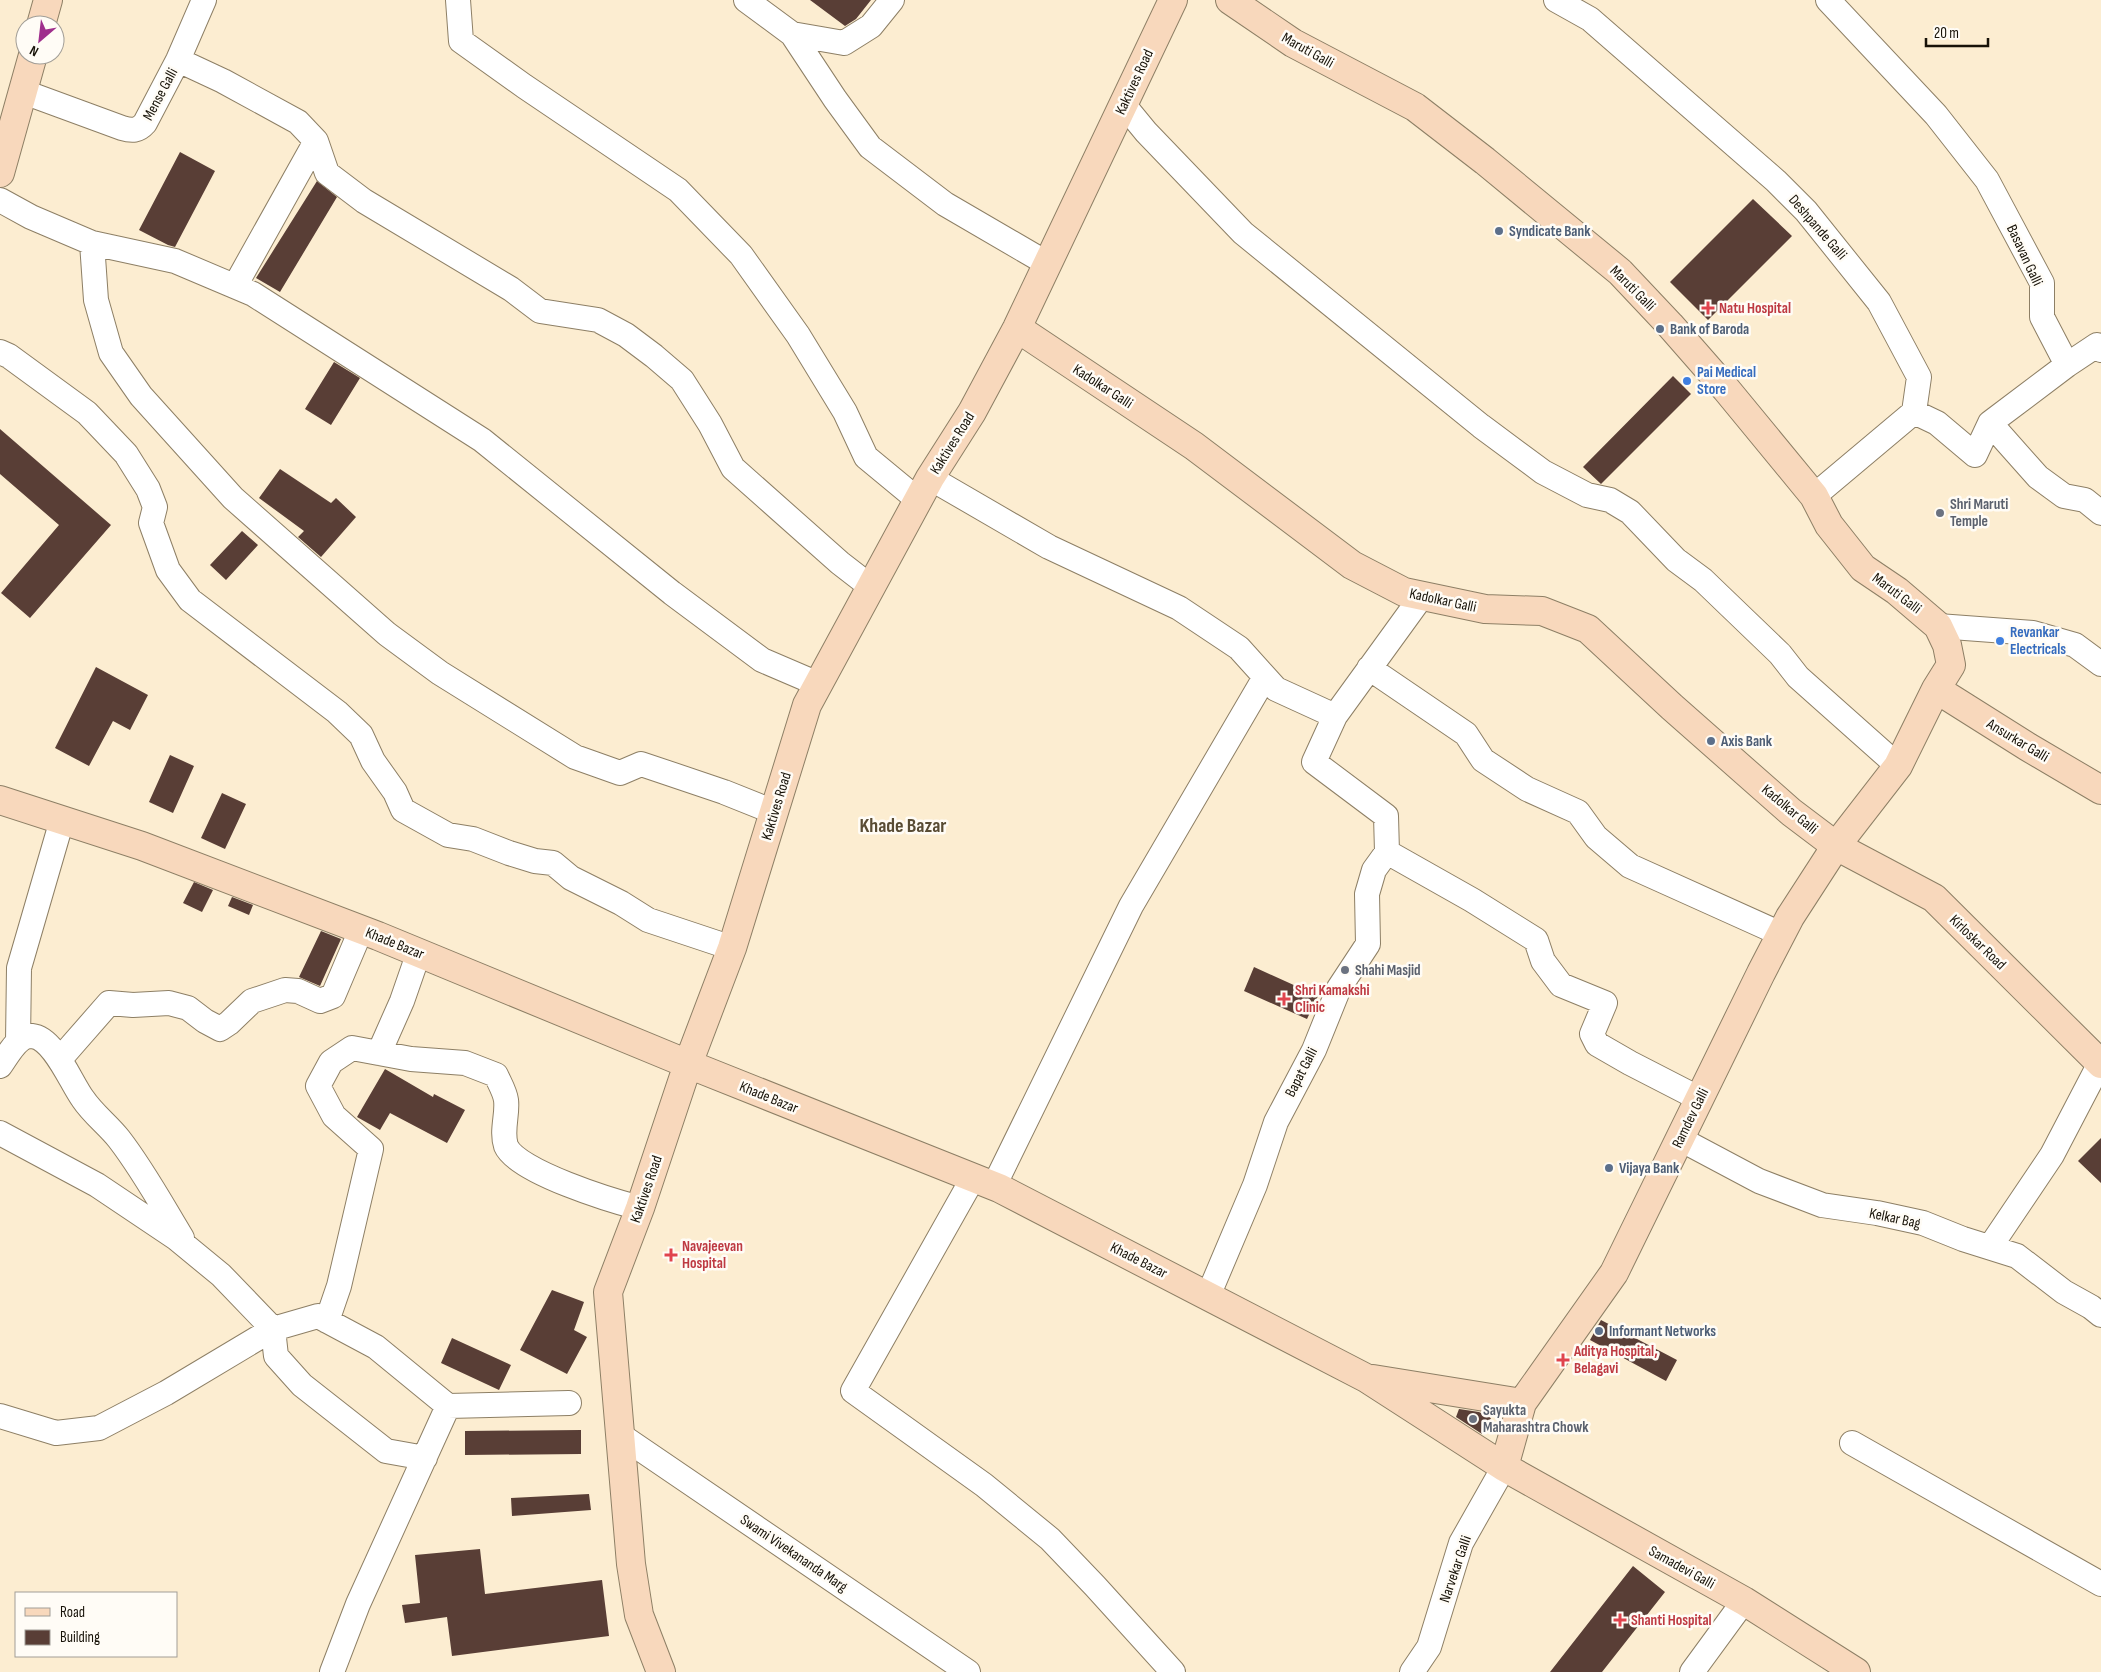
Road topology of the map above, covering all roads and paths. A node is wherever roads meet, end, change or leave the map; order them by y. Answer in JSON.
{"nodes":[{"id":1,"x":48,"y":0,"type":"edge"},
{"id":2,"x":204,"y":0,"type":"edge"},
{"id":3,"x":458,"y":0,"type":"edge"},
{"id":4,"x":746,"y":0,"type":"edge"},
{"id":5,"x":892,"y":0,"type":"edge"},
{"id":6,"x":1173,"y":0,"type":"edge"},
{"id":7,"x":1230,"y":0,"type":"edge"},
{"id":8,"x":1556,"y":0,"type":"edge"},
{"id":9,"x":1828,"y":0,"type":"edge"},
{"id":10,"x":44,"y":15,"type":"edge"},
{"id":11,"x":792,"y":34,"type":"junction"},
{"id":12,"x":178,"y":60,"type":"junction"},
{"id":13,"x":31,"y":65,"type":"edge"},
{"id":14,"x":24,"y":92,"type":"junction"},
{"id":15,"x":1123,"y":104,"type":"junction"},
{"id":16,"x":316,"y":141,"type":"junction"},
{"id":17,"x":0,"y":173,"type":"edge"},
{"id":18,"x":0,"y":200,"type":"edge"},
{"id":19,"x":92,"y":243,"type":"junction"},
{"id":20,"x":1048,"y":264,"type":"junction"},
{"id":21,"x":235,"y":286,"type":"junction"},
{"id":22,"x":1016,"y":328,"type":"junction"},
{"id":23,"x":2101,"y":350,"type":"edge"},
{"id":24,"x":0,"y":352,"type":"edge"},
{"id":25,"x":2067,"y":365,"type":"junction"},
{"id":26,"x":1914,"y":412,"type":"junction"},
{"id":27,"x":1990,"y":423,"type":"junction"},
{"id":28,"x":924,"y":489,"type":"junction"},
{"id":29,"x":1814,"y":496,"type":"junction"},
{"id":30,"x":2101,"y":513,"type":"edge"},
{"id":31,"x":871,"y":587,"type":"junction"},
{"id":32,"x":1422,"y":596,"type":"junction"},
{"id":33,"x":1938,"y":626,"type":"junction"},
{"id":34,"x":2101,"y":664,"type":"edge"},
{"id":35,"x":1369,"y":668,"type":"junction"},
{"id":36,"x":1265,"y":677,"type":"junction"},
{"id":37,"x":818,"y":684,"type":"junction"},
{"id":38,"x":1936,"y":690,"type":"junction"},
{"id":39,"x":1335,"y":716,"type":"junction"},
{"id":40,"x":1898,"y":766,"type":"junction"},
{"id":41,"x":2101,"y":790,"type":"edge"},
{"id":42,"x":0,"y":800,"type":"edge"},
{"id":43,"x":774,"y":812,"type":"junction"},
{"id":44,"x":62,"y":820,"type":"junction"},
{"id":45,"x":1836,"y":846,"type":"junction"},
{"id":46,"x":1387,"y":852,"type":"junction"},
{"id":47,"x":361,"y":930,"type":"junction"},
{"id":48,"x":1781,"y":934,"type":"junction"},
{"id":49,"x":732,"y":948,"type":"junction"},
{"id":50,"x":419,"y":952,"type":"junction"},
{"id":51,"x":18,"y":1042,"type":"junction"},
{"id":52,"x":379,"y":1054,"type":"junction"},
{"id":53,"x":60,"y":1059,"type":"junction"},
{"id":54,"x":2100,"y":1063,"type":"edge"},
{"id":55,"x":688,"y":1064,"type":"junction"},
{"id":56,"x":0,"y":1066,"type":"edge"},
{"id":57,"x":1700,"y":1099,"type":"junction"},
{"id":58,"x":0,"y":1133,"type":"edge"},
{"id":59,"x":1680,"y":1139,"type":"junction"},
{"id":60,"x":984,"y":1182,"type":"junction"},
{"id":61,"x":640,"y":1208,"type":"junction"},
{"id":62,"x":187,"y":1246,"type":"junction"},
{"id":63,"x":1990,"y":1248,"type":"junction"},
{"id":64,"x":1208,"y":1296,"type":"junction"},
{"id":65,"x":2101,"y":1315,"type":"edge"},
{"id":66,"x":327,"y":1321,"type":"junction"},
{"id":67,"x":273,"y":1329,"type":"junction"},
{"id":68,"x":1366,"y":1378,"type":"junction"},
{"id":69,"x":569,"y":1403,"type":"dead end"},
{"id":70,"x":1522,"y":1403,"type":"junction"},
{"id":71,"x":448,"y":1406,"type":"junction"},
{"id":72,"x":0,"y":1416,"type":"edge"},
{"id":73,"x":620,"y":1435,"type":"junction"},
{"id":74,"x":1852,"y":1443,"type":"dead end"},
{"id":75,"x":425,"y":1458,"type":"junction"},
{"id":76,"x":1504,"y":1467,"type":"junction"},
{"id":77,"x":2101,"y":1584,"type":"edge"},
{"id":78,"x":1744,"y":1602,"type":"junction"},
{"id":79,"x":332,"y":1672,"type":"edge"},
{"id":80,"x":661,"y":1672,"type":"edge"},
{"id":81,"x":968,"y":1672,"type":"edge"},
{"id":82,"x":1173,"y":1672,"type":"edge"},
{"id":83,"x":1412,"y":1672,"type":"edge"},
{"id":84,"x":1692,"y":1672,"type":"edge"},
{"id":85,"x":1856,"y":1672,"type":"edge"}],
"edges":[{"from":1,"to":10,"type":"main road"},
{"from":2,"to":12,"type":"street","name":"Mense Galli"},
{"from":3,"to":28,"type":"street"},
{"from":4,"to":11,"type":"street"},
{"from":5,"to":11,"type":"street"},
{"from":6,"to":15,"type":"main road","name":"Kaktives Road"},
{"from":7,"to":29,"type":"main road","name":"Maruti Galli"},
{"from":8,"to":26,"type":"street","name":"Deshpande Galli"},
{"from":9,"to":25,"type":"street","name":"Basavan Galli"},
{"from":11,"to":20,"type":"street"},
{"from":12,"to":14,"type":"street","name":"Mense Galli"},
{"from":12,"to":16,"type":"street"},
{"from":13,"to":14,"type":"main road"},
{"from":14,"to":17,"type":"main road"},
{"from":15,"to":20,"type":"main road","name":"Kaktives Road"},
{"from":15,"to":40,"type":"street"},
{"from":16,"to":21,"type":"street"},
{"from":16,"to":31,"type":"street"},
{"from":18,"to":19,"type":"street"},
{"from":19,"to":21,"type":"street"},
{"from":19,"to":43,"type":"street"},
{"from":20,"to":22,"type":"main road","name":"Kaktives Road"},
{"from":21,"to":37,"type":"street"},
{"from":22,"to":28,"type":"main road","name":"Kaktives Road"},
{"from":22,"to":32,"type":"main road","name":"Kadolkar Galli"},
{"from":23,"to":25,"type":"street"},
{"from":24,"to":49,"type":"street"},
{"from":25,"to":27,"type":"street"},
{"from":26,"to":27,"type":"street"},
{"from":26,"to":29,"type":"street"},
{"from":27,"to":30,"type":"street"},
{"from":28,"to":31,"type":"main road","name":"Kaktives Road"},
{"from":28,"to":36,"type":"street"},
{"from":29,"to":33,"type":"main road","name":"Maruti Galli"},
{"from":31,"to":37,"type":"main road","name":"Kaktives Road"},
{"from":32,"to":35,"type":"street"},
{"from":32,"to":45,"type":"main road","name":"Kadolkar Galli"},
{"from":33,"to":34,"type":"street"},
{"from":33,"to":38,"type":"main road","name":"Maruti Galli"},
{"from":35,"to":39,"type":"street"},
{"from":35,"to":48,"type":"street"},
{"from":36,"to":39,"type":"street"},
{"from":36,"to":60,"type":"street"},
{"from":37,"to":43,"type":"main road","name":"Kaktives Road"},
{"from":38,"to":40,"type":"main road","name":"Maruti Galli"},
{"from":38,"to":41,"type":"main road","name":"Ansurkar Galli"},
{"from":39,"to":46,"type":"street"},
{"from":40,"to":45,"type":"main road","name":"Ramdev Galli"},
{"from":42,"to":44,"type":"main road","name":"Khade Bazar"},
{"from":43,"to":49,"type":"main road","name":"Kaktives Road"},
{"from":44,"to":47,"type":"main road","name":"Khade Bazar"},
{"from":44,"to":51,"type":"street"},
{"from":45,"to":48,"type":"main road","name":"Ramdev Galli"},
{"from":45,"to":54,"type":"main road","name":"Kirloskar Road"},
{"from":46,"to":57,"type":"street"},
{"from":46,"to":64,"type":"street","name":"Bapat Galli"},
{"from":47,"to":50,"type":"main road","name":"Khade Bazar"},
{"from":47,"to":53,"type":"street"},
{"from":48,"to":57,"type":"main road","name":"Ramdev Galli"},
{"from":49,"to":55,"type":"main road","name":"Kaktives Road"},
{"from":50,"to":52,"type":"street"},
{"from":50,"to":55,"type":"main road","name":"Khade Bazar"},
{"from":51,"to":53,"type":"street"},
{"from":51,"to":56,"type":"street"},
{"from":52,"to":61,"type":"street"},
{"from":52,"to":66,"type":"street"},
{"from":53,"to":62,"type":"street"},
{"from":54,"to":63,"type":"street"},
{"from":55,"to":60,"type":"main road","name":"Khade Bazar"},
{"from":55,"to":61,"type":"main road","name":"Kaktives Road"},
{"from":57,"to":59,"type":"main road","name":"Ramdev Galli"},
{"from":58,"to":62,"type":"street"},
{"from":59,"to":63,"type":"street","name":"Kelkar Bag"},
{"from":59,"to":70,"type":"main road","name":"Ramdev Galli"},
{"from":60,"to":64,"type":"main road","name":"Khade Bazar"},
{"from":60,"to":82,"type":"street"},
{"from":61,"to":73,"type":"main road","name":"Kaktives Road"},
{"from":62,"to":67,"type":"street"},
{"from":63,"to":65,"type":"street","name":"Kelkar Bag"},
{"from":64,"to":68,"type":"main road","name":"Khade Bazar"},
{"from":66,"to":67,"type":"street"},
{"from":66,"to":71,"type":"street"},
{"from":67,"to":72,"type":"street"},
{"from":67,"to":75,"type":"street"},
{"from":68,"to":70,"type":"main road"},
{"from":68,"to":76,"type":"main road","name":"Khade Bazar"},
{"from":69,"to":71,"type":"street"},
{"from":70,"to":76,"type":"main road","name":"Ramdev Galli"},
{"from":71,"to":75,"type":"street"},
{"from":73,"to":80,"type":"main road","name":"Kaktives Road"},
{"from":73,"to":81,"type":"street","name":"Swami Vivekananda Marg"},
{"from":74,"to":77,"type":"street"},
{"from":75,"to":79,"type":"street"},
{"from":76,"to":78,"type":"main road","name":"Samadevi Galli"},
{"from":76,"to":83,"type":"street","name":"Narvekar Galli"},
{"from":78,"to":84,"type":"street"},
{"from":78,"to":85,"type":"main road","name":"Samadevi Galli"}]}
